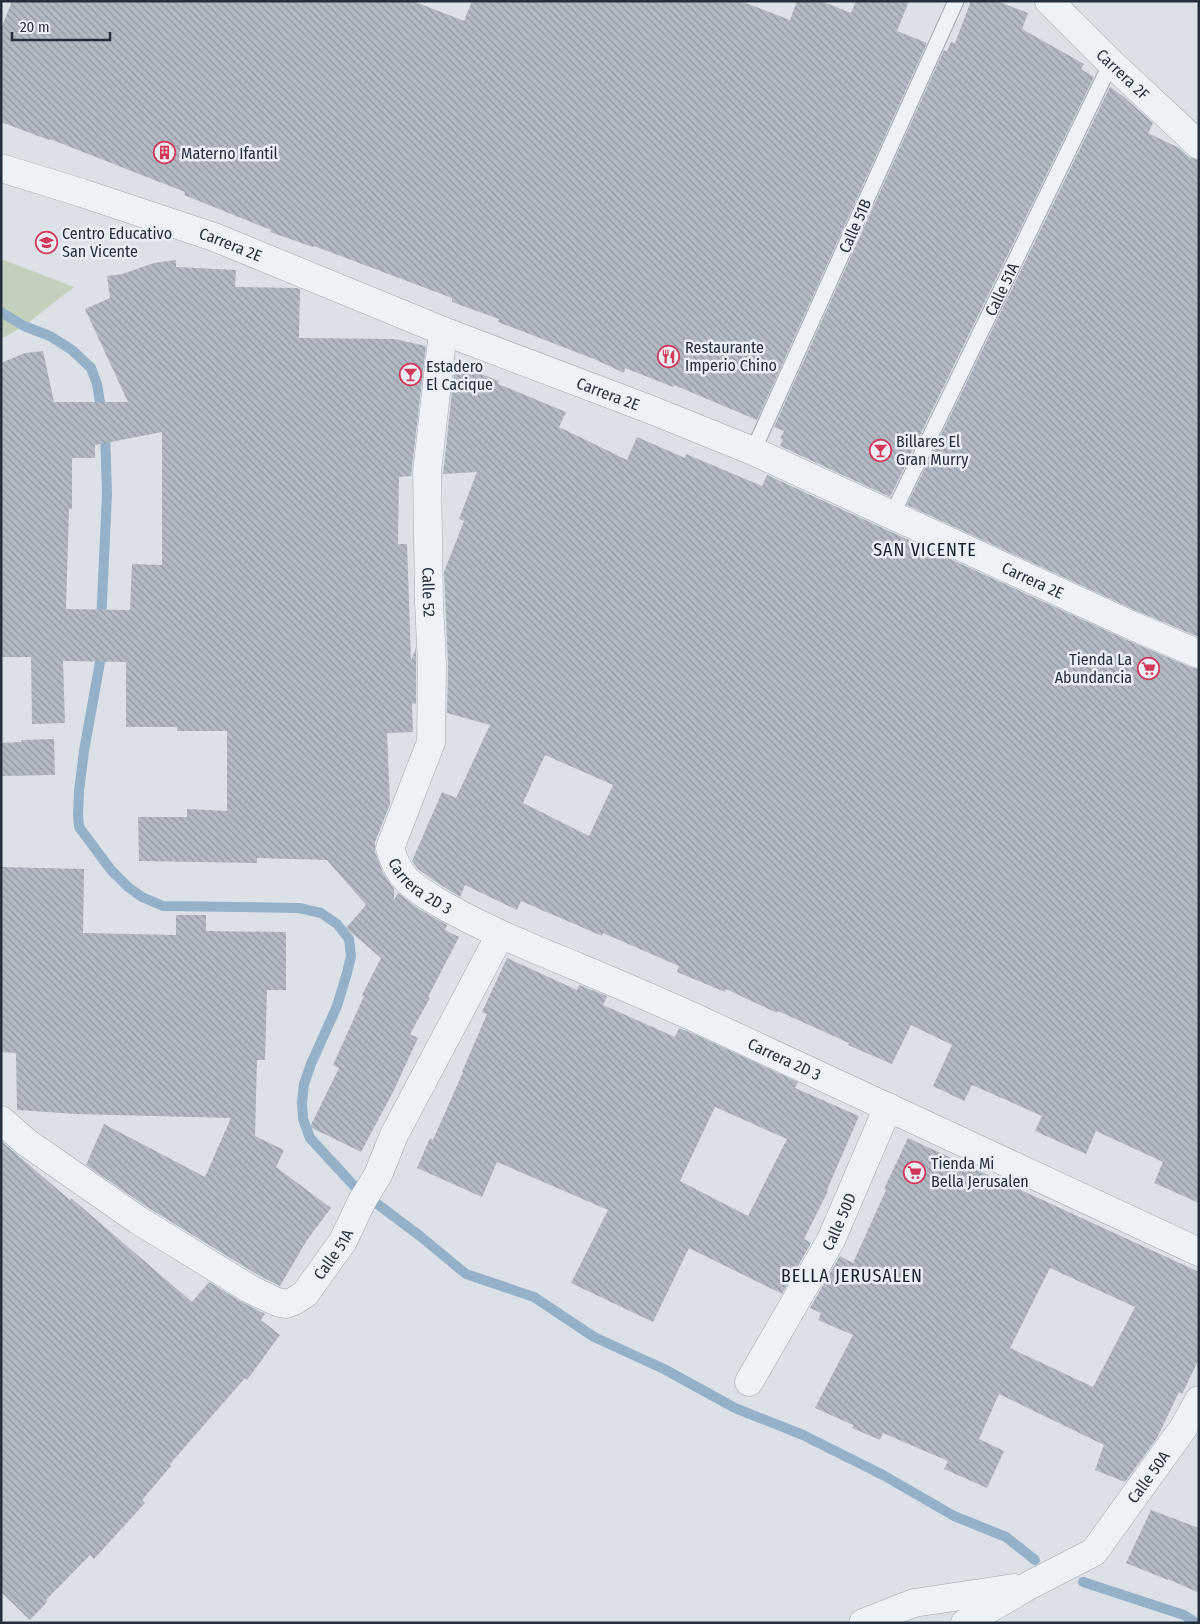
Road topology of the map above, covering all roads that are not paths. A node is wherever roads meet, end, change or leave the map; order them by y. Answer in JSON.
{"nodes":[{"id":1,"x":956,"y":1,"type":"edge"},
{"id":2,"x":1049,"y":1,"type":"edge"},
{"id":3,"x":1111,"y":63,"type":"junction"},
{"id":4,"x":1199,"y":145,"type":"edge"},
{"id":5,"x":1,"y":168,"type":"edge"},
{"id":6,"x":443,"y":331,"type":"junction"},
{"id":7,"x":753,"y":451,"type":"junction"},
{"id":8,"x":892,"y":515,"type":"junction"},
{"id":9,"x":1199,"y":654,"type":"edge"},
{"id":10,"x":390,"y":848,"type":"joint"},
{"id":11,"x":500,"y":935,"type":"junction"},
{"id":12,"x":888,"y":1107,"type":"junction"},
{"id":13,"x":1,"y":1120,"type":"edge"},
{"id":14,"x":1199,"y":1252,"type":"edge"},
{"id":15,"x":748,"y":1382,"type":"dead end"},
{"id":16,"x":1199,"y":1400,"type":"edge"},
{"id":17,"x":1030,"y":1585,"type":"junction"},
{"id":18,"x":863,"y":1623,"type":"edge"},
{"id":19,"x":965,"y":1623,"type":"edge"}],
"edges":[{"from":1,"to":7,"type":"lane","name":"Calle 51B"},
{"from":2,"to":3,"type":"street","name":"Carrera 2F"},
{"from":3,"to":4,"type":"street","name":"Carrera 2F"},
{"from":3,"to":8,"type":"lane","name":"Calle 51A"},
{"from":5,"to":6,"type":"street","name":"Carrera 2E"},
{"from":6,"to":7,"type":"street","name":"Carrera 2E"},
{"from":6,"to":10,"type":"street","name":"Calle 52"},
{"from":7,"to":8,"type":"street","name":"Carrera 2E"},
{"from":8,"to":9,"type":"street","name":"Carrera 2E"},
{"from":10,"to":11,"type":"street","name":"Carrera 2D 3"},
{"from":11,"to":12,"type":"street","name":"Carrera 2D 3"},
{"from":11,"to":13,"type":"street","name":"Calle 51A"},
{"from":12,"to":14,"type":"street","name":"Carrera 2D 3"},
{"from":12,"to":15,"type":"street","name":"Calle 50D"},
{"from":16,"to":17,"type":"street","name":"Calle 50A"},
{"from":17,"to":18,"type":"street"},
{"from":17,"to":19,"type":"street"}]}
